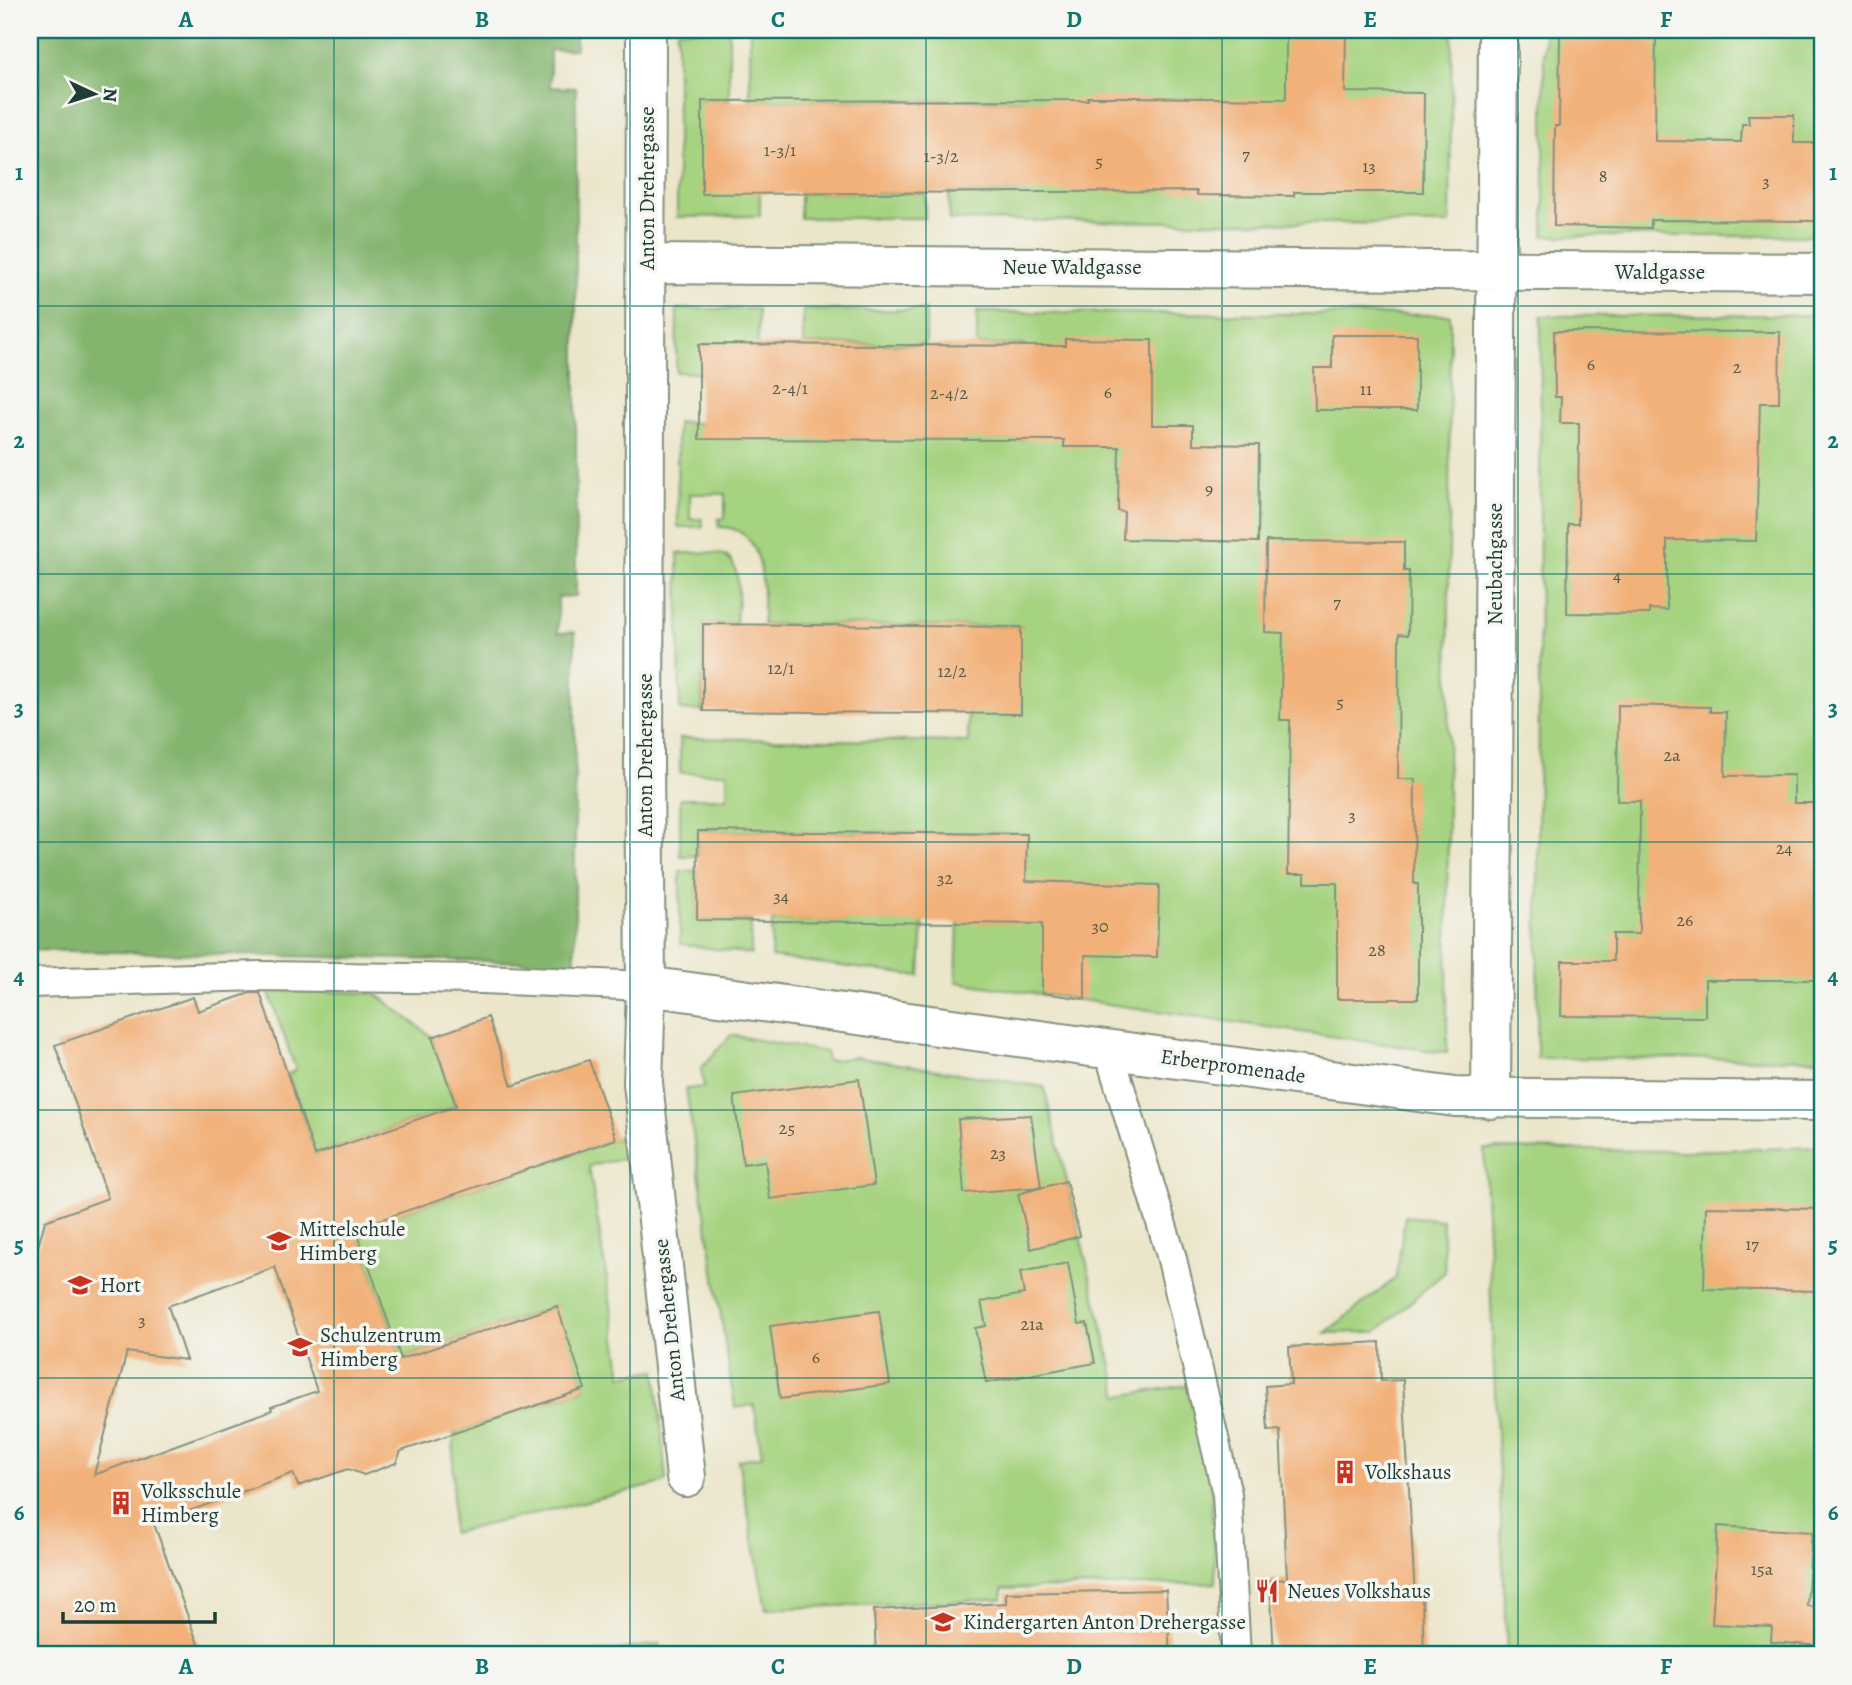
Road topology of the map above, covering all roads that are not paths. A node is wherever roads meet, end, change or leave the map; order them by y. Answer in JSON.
{"nodes":[{"id":1,"x":646,"y":30,"type":"edge"},
{"id":2,"x":1498,"y":30,"type":"edge"},
{"id":3,"x":647,"y":264,"type":"junction"},
{"id":4,"x":1498,"y":271,"type":"junction"},
{"id":5,"x":1822,"y":273,"type":"edge"},
{"id":6,"x":30,"y":984,"type":"edge"},
{"id":7,"x":646,"y":986,"type":"junction"},
{"id":8,"x":1108,"y":1048,"type":"junction"},
{"id":9,"x":1491,"y":1099,"type":"junction"},
{"id":10,"x":1822,"y":1101,"type":"edge"},
{"id":11,"x":686,"y":1477,"type":"dead end"},
{"id":12,"x":1236,"y":1655,"type":"edge"}],
"edges":[{"from":1,"to":3,"type":"street","name":"Anton Drehergasse"},
{"from":2,"to":4,"type":"street","name":"Neubachgasse"},
{"from":3,"to":4,"type":"street","name":"Neue Waldgasse"},
{"from":3,"to":7,"type":"street","name":"Anton Drehergasse"},
{"from":4,"to":5,"type":"street","name":"Waldgasse"},
{"from":4,"to":9,"type":"street","name":"Neubachgasse"},
{"from":6,"to":7,"type":"lane"},
{"from":7,"to":8,"type":"street","name":"Erberpromenade"},
{"from":7,"to":11,"type":"street","name":"Anton Drehergasse"},
{"from":8,"to":9,"type":"street","name":"Erberpromenade"},
{"from":8,"to":12,"type":"lane"},
{"from":9,"to":10,"type":"street","name":"Erberpromenade"}]}
